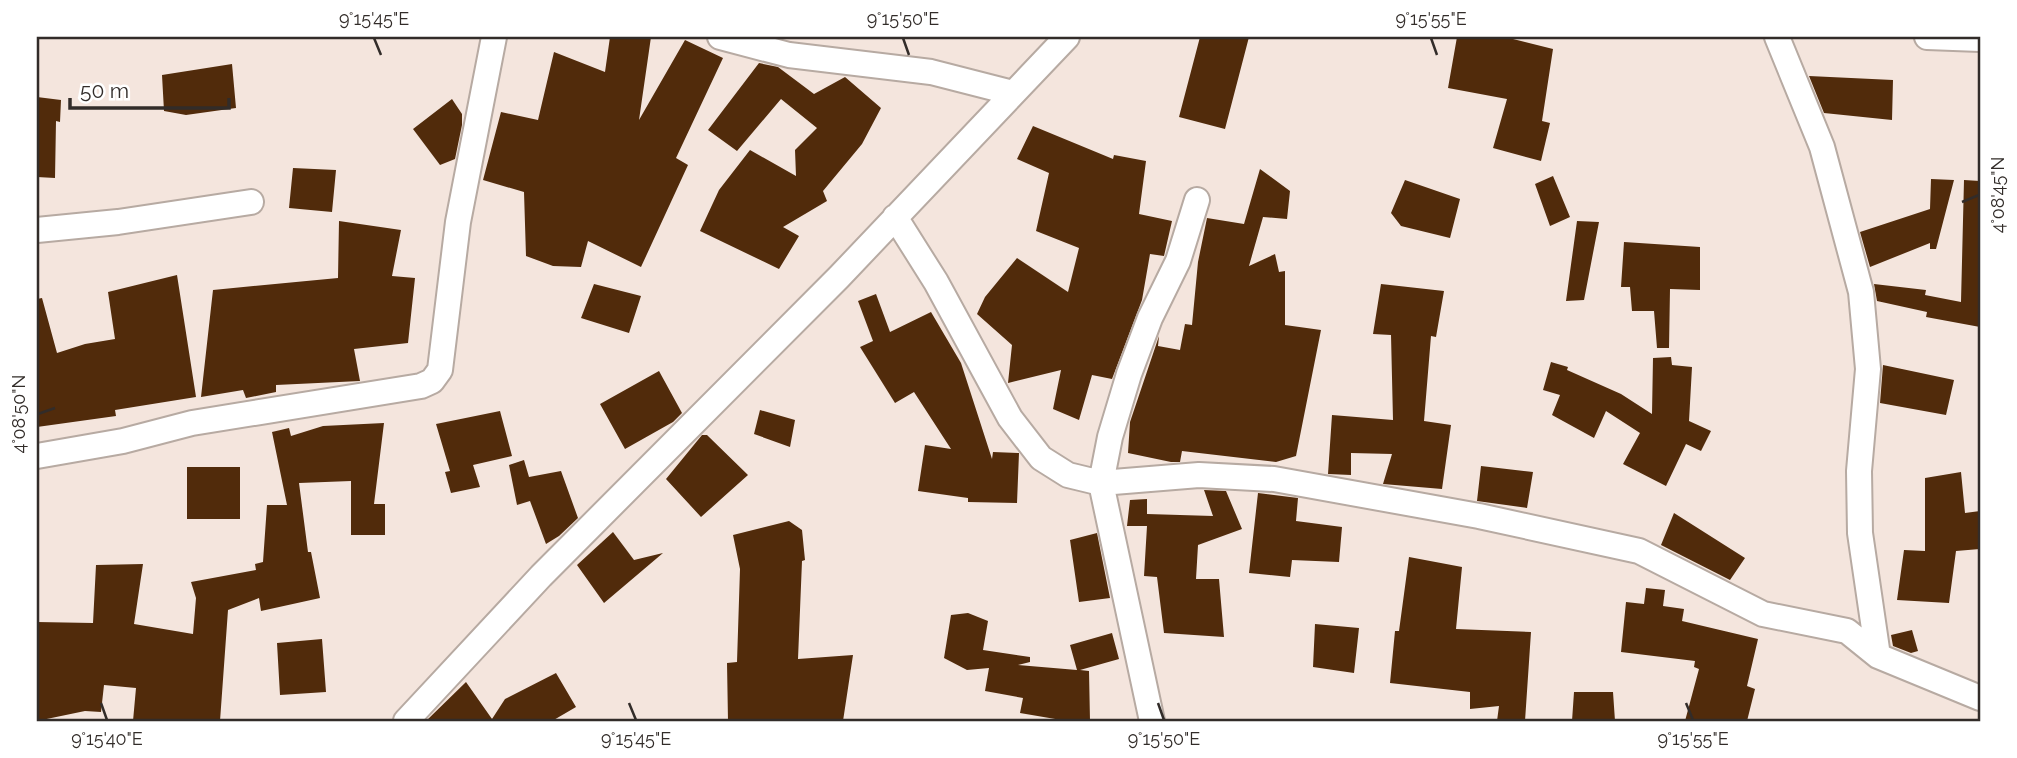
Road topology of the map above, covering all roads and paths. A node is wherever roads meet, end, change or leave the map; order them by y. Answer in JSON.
{"nodes":[{"id":1,"x":494,"y":37,"type":"edge"},
{"id":2,"x":720,"y":37,"type":"edge"},
{"id":3,"x":1067,"y":37,"type":"edge"},
{"id":4,"x":1777,"y":37,"type":"edge"},
{"id":5,"x":1927,"y":37,"type":"edge"},
{"id":6,"x":1980,"y":39,"type":"edge"},
{"id":7,"x":1013,"y":93,"type":"junction"},
{"id":8,"x":1197,"y":200,"type":"dead end"},
{"id":9,"x":251,"y":202,"type":"dead end"},
{"id":10,"x":895,"y":218,"type":"junction"},
{"id":11,"x":37,"y":230,"type":"edge"},
{"id":12,"x":37,"y":456,"type":"edge"},
{"id":13,"x":1101,"y":483,"type":"junction"},
{"id":14,"x":1878,"y":656,"type":"junction"},
{"id":15,"x":1980,"y":698,"type":"edge"},
{"id":16,"x":406,"y":721,"type":"edge"},
{"id":17,"x":1152,"y":721,"type":"edge"}],
"edges":[{"from":1,"to":12,"type":"street"},
{"from":2,"to":7,"type":"street"},
{"from":3,"to":7,"type":"street"},
{"from":4,"to":14,"type":"street"},
{"from":5,"to":6,"type":"street"},
{"from":7,"to":10,"type":"street"},
{"from":8,"to":13,"type":"street"},
{"from":9,"to":11,"type":"street"},
{"from":10,"to":13,"type":"street"},
{"from":10,"to":16,"type":"street"},
{"from":13,"to":14,"type":"street"},
{"from":13,"to":17,"type":"street"},
{"from":14,"to":15,"type":"street"}]}
